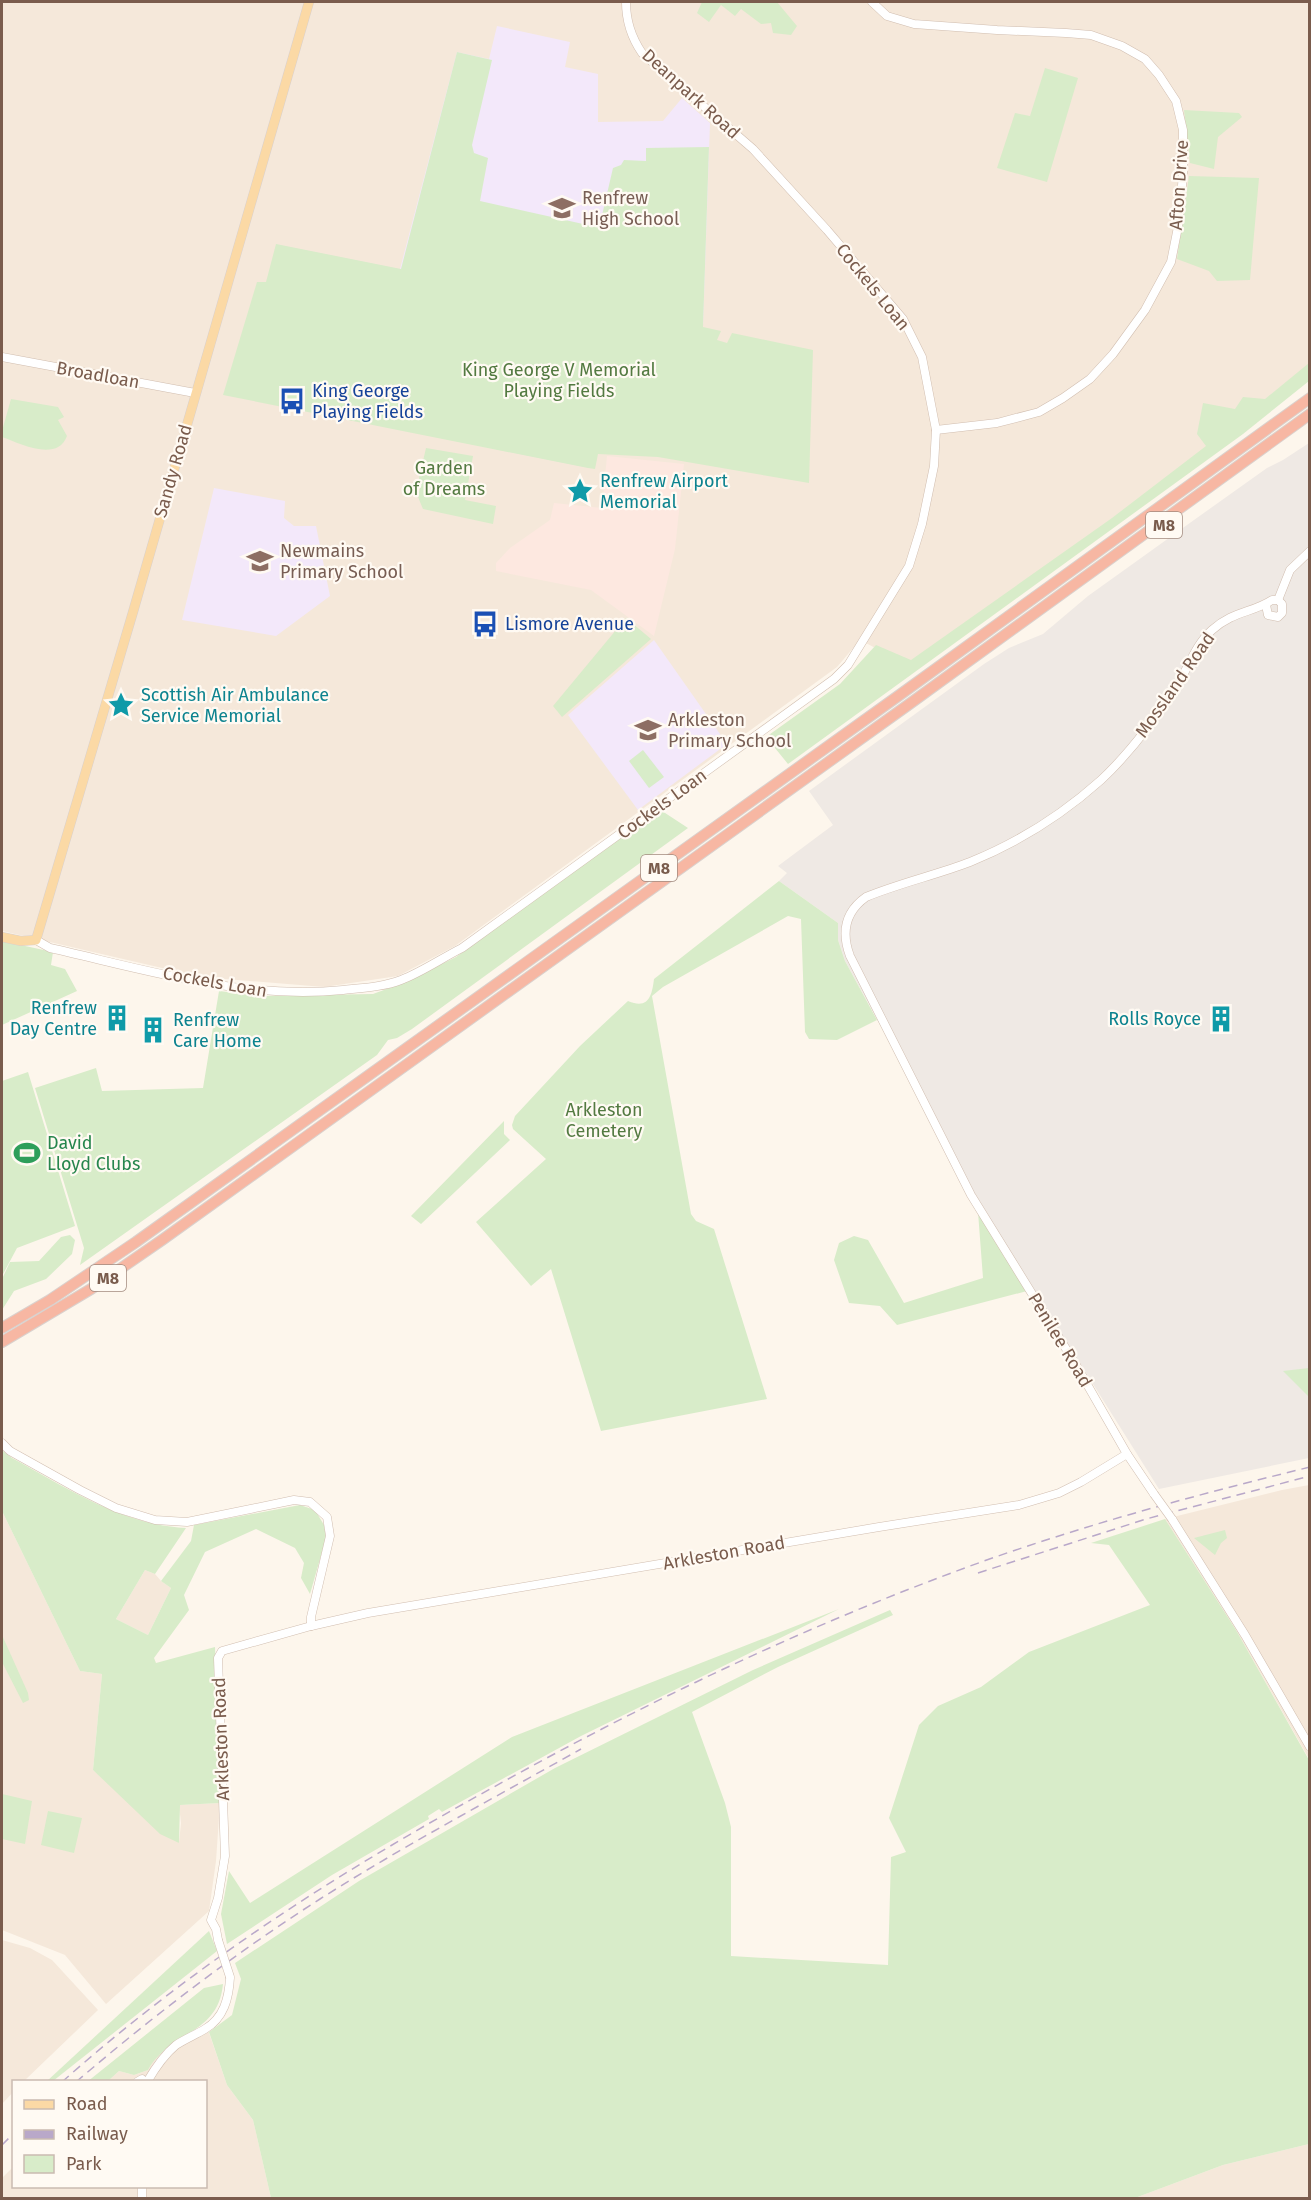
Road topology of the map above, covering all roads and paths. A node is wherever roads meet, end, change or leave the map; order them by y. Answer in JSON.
{"nodes":[{"id":1,"x":309,"y":2,"type":"edge"},
{"id":2,"x":626,"y":2,"type":"edge"},
{"id":3,"x":872,"y":2,"type":"edge"},
{"id":4,"x":753,"y":149,"type":"joint"},
{"id":5,"x":2,"y":357,"type":"edge"},
{"id":6,"x":1310,"y":390,"type":"edge"},
{"id":7,"x":195,"y":393,"type":"junction"},
{"id":8,"x":1310,"y":398,"type":"edge"},
{"id":9,"x":1310,"y":414,"type":"edge"},
{"id":10,"x":1310,"y":423,"type":"edge"},
{"id":11,"x":936,"y":430,"type":"junction"},
{"id":12,"x":1242,"y":446,"type":"junction"},
{"id":13,"x":1310,"y":550,"type":"edge"},
{"id":14,"x":1278,"y":600,"type":"junction"},
{"id":15,"x":1266,"y":605,"type":"junction"},
{"id":16,"x":1018,"y":626,"type":"junction"},
{"id":17,"x":847,"y":918,"type":"joint"},
{"id":18,"x":2,"y":937,"type":"edge"},
{"id":19,"x":36,"y":940,"type":"junction"},
{"id":20,"x":2,"y":1328,"type":"edge"},
{"id":21,"x":2,"y":1342,"type":"edge"},
{"id":22,"x":2,"y":1443,"type":"edge"},
{"id":23,"x":1127,"y":1454,"type":"junction"},
{"id":24,"x":311,"y":1626,"type":"junction"},
{"id":25,"x":1310,"y":1748,"type":"edge"},
{"id":26,"x":144,"y":2080,"type":"edge"}],
"edges":[{"from":1,"to":7,"type":"main road","name":"Sandy Road"},
{"from":2,"to":4,"type":"street","name":"Deanpark Road"},
{"from":3,"to":11,"type":"street","name":"Afton Drive"},
{"from":4,"to":11,"type":"street","name":"Cockels Loan"},
{"from":5,"to":7,"type":"street","name":"Broadloan"},
{"from":6,"to":12,"type":"highway","number":"M8"},
{"from":7,"to":19,"type":"main road","name":"Sandy Road"},
{"from":8,"to":12,"type":"highway","number":"M8"},
{"from":9,"to":16,"type":"highway","number":"M8"},
{"from":10,"to":16,"type":"highway","number":"M8"},
{"from":11,"to":19,"type":"street","name":"Cockels Loan"},
{"from":12,"to":20,"type":"highway","number":"M8"},
{"from":13,"to":14,"type":"street"},
{"from":14,"to":15,"type":"street"},
{"from":14,"to":15,"type":"street"},
{"from":15,"to":17,"type":"street","name":"Mossland Road"},
{"from":16,"to":21,"type":"highway","number":"M8"},
{"from":17,"to":23,"type":"street","name":"Penilee Road"},
{"from":18,"to":19,"type":"main road","name":"Cockels Loan"},
{"from":22,"to":24,"type":"street"},
{"from":23,"to":24,"type":"street","name":"Arkleston Road"},
{"from":23,"to":25,"type":"street","name":"Penilee Road","bridge":true},
{"from":24,"to":26,"type":"street","name":"Arkleston Road","bridge":true}]}
